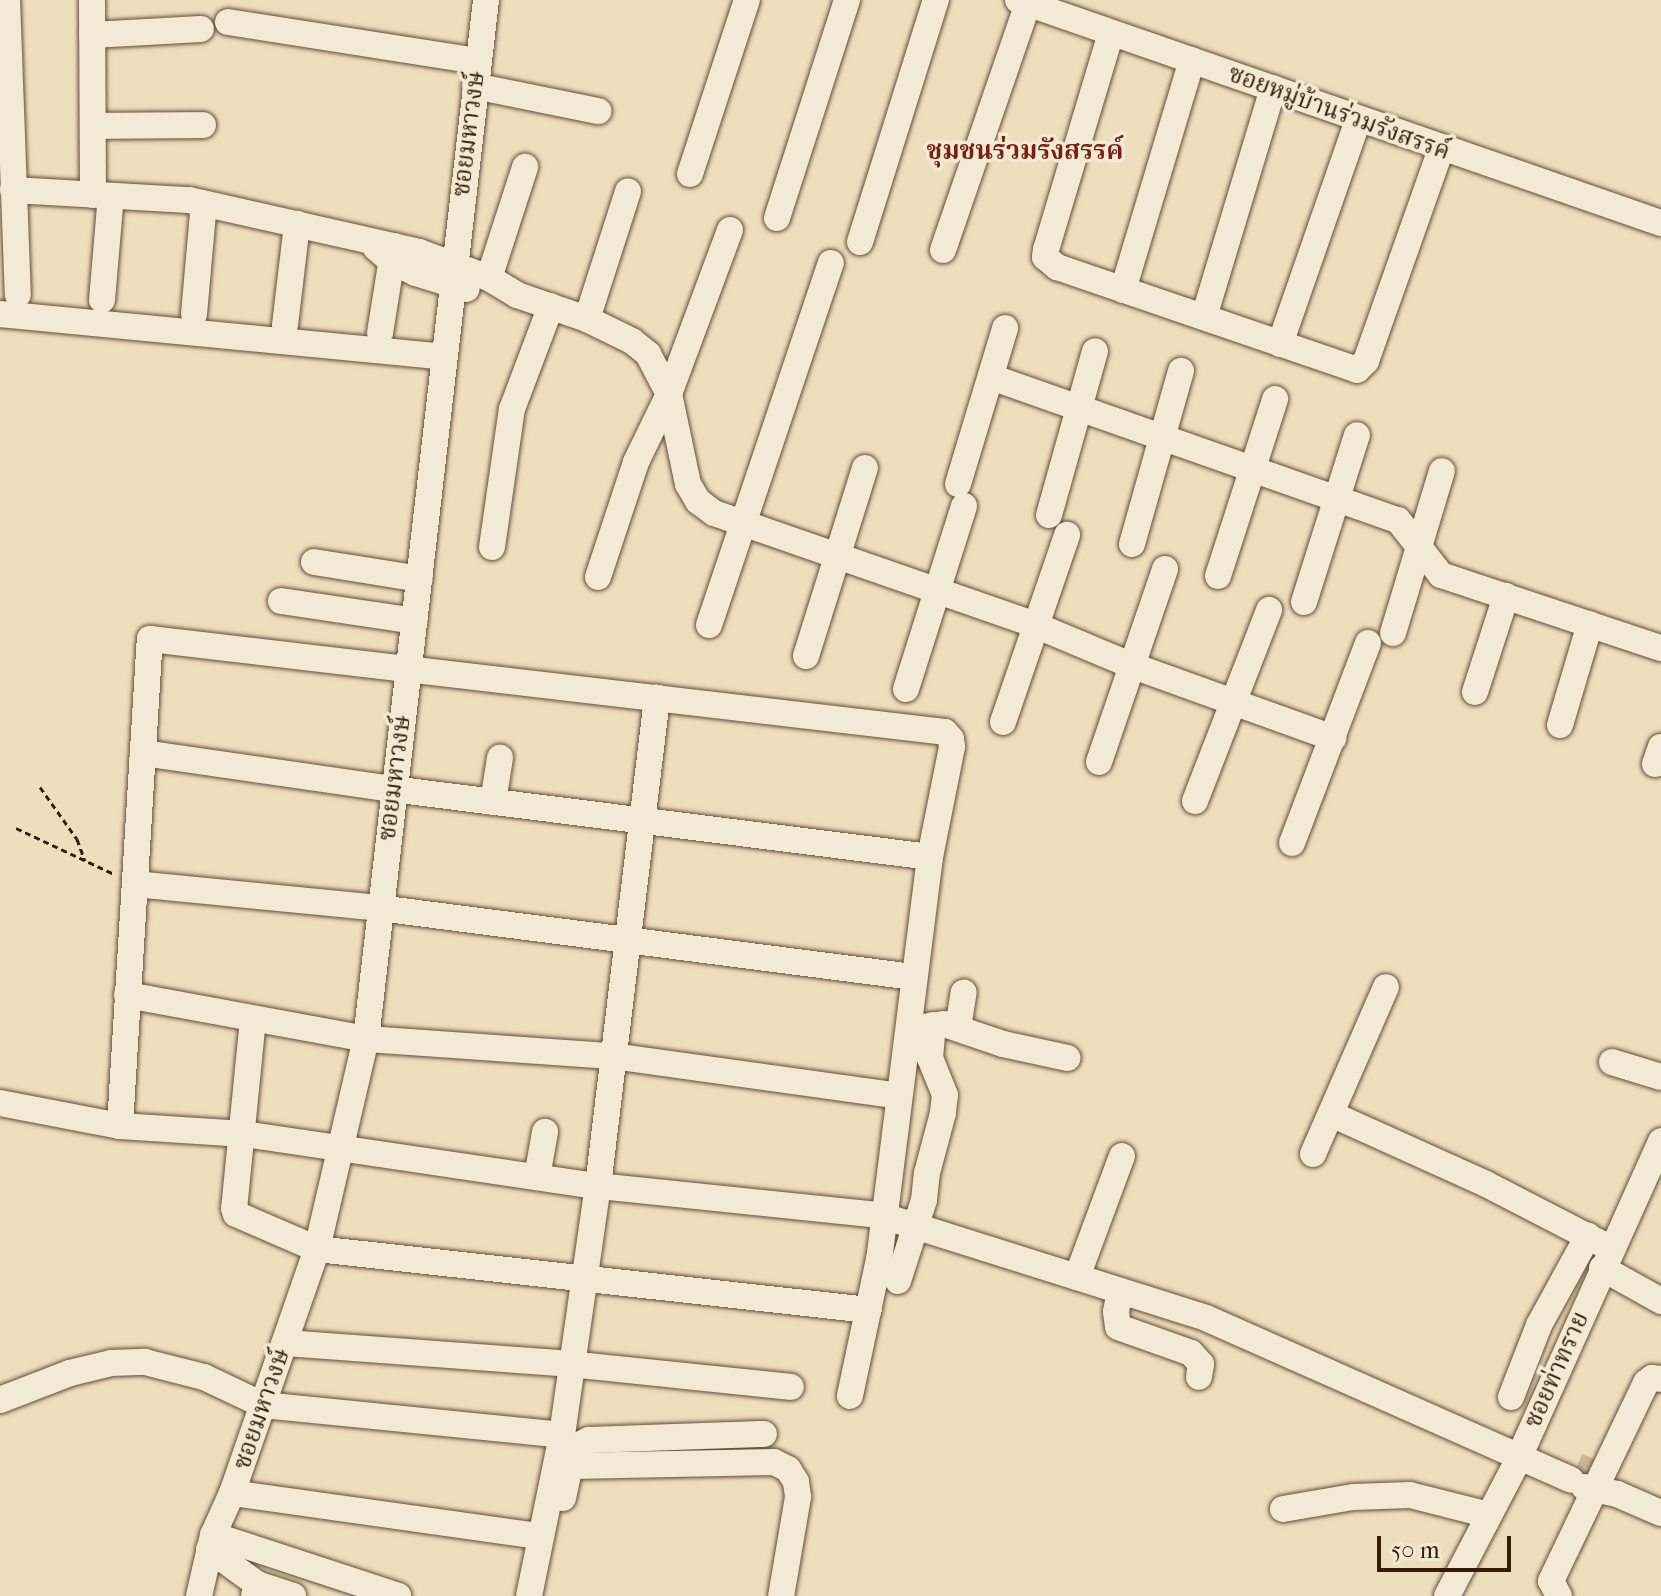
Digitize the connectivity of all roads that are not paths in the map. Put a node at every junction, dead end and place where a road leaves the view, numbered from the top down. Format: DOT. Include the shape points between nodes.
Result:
graph roads {
  1 [pos="7,0"];
  2 [pos="92,0"];
  3 [pos="486,0"];
  4 [pos="747,0"];
  5 [pos="847,0"];
  6 [pos="936,0"];
  7 [pos="1023,2"];
  8 [pos="228,22"];
  9 [pos="201,29"];
  10 [pos="1111,33"];
  11 [pos="92,35"];
  12 [pos="1192,60"];
  13 [pos="477,73"];
  14 [pos="1273,88"];
  15 [pos="598,111"];
  16 [pos="1358,120"];
  17 [pos="203,125"];
  18 [pos="93,126"];
  19 [pos="1441,149"];
  20 [pos="525,167"];
  21 [pos="690,174"];
  22 [pos="13,190"];
  23 [pos="628,191"];
  24 [pos="102,195"];
  25 [pos="204,203"];
  26 [pos="777,218"];
  27 [pos="1661,223"];
  28 [pos="297,224"];
  29 [pos="730,230"];
  30 [pos="860,242"];
  31 [pos="385,250"];
  32 [pos="943,250"];
  33 [pos="831,263"];
  34 [pos="452,274"];
  35 [pos="489,278"];
  36 [pos="1123,290"];
  37 [pos="517,295"];
  38 [pos="102,300"];
  39 [pos="9,304"];
  40 [pos="551,306"];
  41 [pos="194,314"];
  42 [pos="1204,317"];
  43 [pos="587,319"];
  44 [pos="285,325"];
  45 [pos="1005,328"];
  46 [pos="380,333"];
  47 [pos="1280,344"];
  48 [pos="1095,351"];
  49 [pos="443,357"];
  50 [pos="1181,371"];
  51 [pos="991,377"];
  52 [pos="669,394"];
  53 [pos="1275,399"];
  54 [pos="1079,408"];
  55 [pos="1357,435"];
  56 [pos="1163,437"];
  57 [pos="865,468"];
  58 [pos="1253,469"];
  59 [pos="1442,471"];
  60 [pos="1337,498"];
  61 [pos="1049,515"];
  62 [pos="743,526"];
  63 [pos="1067,535"];
  64 [pos="1132,544"];
  65 [pos="1419,546"];
  66 [pos="492,547"];
  67 [pos="837,556"];
  68 [pos="314,562"];
  69 [pos="1165,569"];
  70 [pos="1218,576"];
  71 [pos="598,577"];
  72 [pos="420,579"];
  73 [pos="937,591"];
  74 [pos="1506,596"];
  75 [pos="281,601"];
  76 [pos="1304,602"];
  77 [pos="1269,610"];
  78 [pos="415,621"];
  79 [pos="1590,624"];
  80 [pos="709,625"];
  81 [pos="1035,625"];
  82 [pos="1393,633"];
  83 [pos="1368,643"];
  84 [pos="1661,648"];
  85 [pos="806,656"];
  86 [pos="1133,666"];
  87 [pos="409,668"];
  88 [pos="906,689"];
  89 [pos="1475,692"];
  90 [pos="657,698"];
  91 [pos="1235,702"];
  92 [pos="1003,722"];
  93 [pos="1560,725"];
  94 [pos="1333,738"];
  95 [pos="143,753"];
  96 [pos="500,758"];
  97 [pos="1099,762"];
  98 [pos="392,789"];
  99 [pos="1195,801"];
  100 [pos="493,802"];
  101 [pos="642,820"];
  102 [pos="1292,843"];
  103 [pos="930,857"];
  104 [pos="135,884"];
  105 [pos="379,908"];
  106 [pos="628,938"];
  107 [pos="913,977"];
  108 [pos="1386,987"];
  109 [pos="964,992"];
  110 [pos="127,995"];
  111 [pos="253,1019"];
  112 [pos="946,1026"];
  113 [pos="907,1030"];
  114 [pos="366,1039"];
  115 [pos="612,1056"];
  116 [pos="1067,1058"];
  117 [pos="1612,1062"];
  118 [pos="1661,1077"];
  119 [pos="899,1096"];
  120 [pos="0,1103"];
  121 [pos="1331,1114"];
  122 [pos="120,1126"];
  123 [pos="545,1132"];
  124 [pos="244,1134"];
  125 [pos="1661,1141"];
  126 [pos="340,1150"];
  127 [pos="1313,1154"];
  128 [pos="1122,1156"];
  129 [pos="537,1177"];
  130 [pos="598,1186"];
  131 [pos="882,1216"];
  132 [pos="917,1226"];
  133 [pos="317,1249"];
  134 [pos="1600,1251"];
  135 [pos="1077,1277"];
  136 [pos="582,1279"];
  137 [pos="898,1281"];
  138 [pos="1120,1291"];
  139 [pos="1661,1301"];
  140 [pos="857,1308"];
  141 [pos="285,1343"];
  142 [pos="569,1364"];
  143 [pos="1199,1377"];
  144 [pos="1661,1379"];
  145 [pos="791,1387"];
  146 [pos="850,1396"];
  147 [pos="1511,1397"];
  148 [pos="0,1400"];
  149 [pos="263,1405"];
  150 [pos="764,1434"];
  151 [pos="562,1435"];
  152 [pos="1522,1451"];
  153 [pos="570,1466"];
  154 [pos="1590,1481"];
  155 [pos="232,1493"];
  156 [pos="1283,1509"];
  157 [pos="1661,1513"];
  158 [pos="1489,1515"];
  159 [pos="539,1536"];
  160 [pos="211,1542"];
  161 [pos="255,1590"];
  162 [pos="199,1596"];
  163 [pos="293,1596"];
  164 [pos="398,1596"];
  165 [pos="529,1596"];
  166 [pos="545,1596"];
  167 [pos="781,1596"];
  168 [pos="1447,1596"];
  169 [pos="1559,1596"];
  1 -- 22 [label="street"];
  2 -- 11 [label="street"];
  3 -- 13 [label="street, ซอยมหาวงษ์"];
  4 -- 21 [label="street"];
  5 -- 26 [label="street"];
  6 -- 30 [label="street"];
  7 -- 10 [label="street, ซอยหมู่บ้านร่วมรังสรรค์"];
  7 -- 32 [label="street"];
  8 -- 13 [label="street"];
  9 -- 11 [label="street"];
  10 -- 12 [label="street, ซอยหมู่บ้านร่วมรังสรรค์"];
  10 -- 36 [label="street" via="1045,257 1057,267"];
  11 -- 18 [label="street"];
  12 -- 14 [label="street, ซอยหมู่บ้านร่วมรังสรรค์"];
  12 -- 36 [label="street"];
  13 -- 15 [label="street"];
  13 -- 34 [label="street, ซอยมหาวงษ์"];
  14 -- 16 [label="street, ซอยหมู่บ้านร่วมรังสรรค์"];
  14 -- 42 [label="street"];
  16 -- 19 [label="street, ซอยหมู่บ้านร่วมรังสรรค์"];
  16 -- 47 [label="street"];
  17 -- 18 [label="street"];
  18 -- 24 [label="street"];
  19 -- 27 [label="street, ซอยหมู่บ้านร่วมรังสรรค์"];
  19 -- 47 [label="street" via="1362,367 1351,370"];
  20 -- 35 [label="street"];
  22 -- 24 [label="street"];
  22 -- 39 [label="street"];
  23 -- 43 [label="street"];
  24 -- 25 [label="street"];
  24 -- 38 [label="street"];
  25 -- 28 [label="street"];
  25 -- 41 [label="street"];
  28 -- 31 [label="street"];
  28 -- 44 [label="street"];
  29 -- 52 [label="street"];
  31 -- 34 [label="street"];
  31 -- 46 [label="street"];
  33 -- 62 [label="street"];
  34 -- 35 [label="street"];
  34 -- 37 [label="street" via="477,293"];
  34 -- 49 [label="street, ซอยมหาวงษ์"];
  35 -- 37 [label="street"];
  36 -- 42 [label="street"];
  37 -- 40 [label="street"];
  39 -- 49 [label="street"];
  40 -- 43 [label="street"];
  40 -- 66 [label="street" via="512,409"];
  42 -- 47 [label="street"];
  43 -- 52 [label="street" via="648,354"];
  45 -- 51 [label="street"];
  48 -- 54 [label="street"];
  49 -- 72 [label="street, ซอยมหาวงษ์"];
  50 -- 56 [label="street"];
  51 -- 54 [label="street"];
  51 -- 73 [label="street"];
  52 -- 62 [label="street" via="688,484 698,501"];
  52 -- 71 [label="street" via="636,462"];
  53 -- 58 [label="street"];
  54 -- 56 [label="street"];
  54 -- 61 [label="street"];
  55 -- 60 [label="street"];
  56 -- 58 [label="street"];
  56 -- 64 [label="street"];
  57 -- 67 [label="street"];
  58 -- 60 [label="street"];
  58 -- 70 [label="street"];
  59 -- 65 [label="street"];
  60 -- 65 [label="street" via="1398,520"];
  60 -- 76 [label="street"];
  62 -- 67 [label="street"];
  62 -- 80 [label="street"];
  63 -- 81 [label="street"];
  65 -- 74 [label="street" via="1441,575"];
  65 -- 82 [label="street"];
  67 -- 73 [label="street"];
  67 -- 85 [label="street"];
  68 -- 72 [label="street"];
  69 -- 86 [label="street"];
  72 -- 78 [label="street, ซอยมหาวงษ์"];
  73 -- 81 [label="street"];
  73 -- 88 [label="street"];
  74 -- 79 [label="street"];
  74 -- 89 [label="street"];
  75 -- 78 [label="street"];
  77 -- 91 [label="street"];
  78 -- 87 [label="street, ซอยมหาวงษ์"];
  79 -- 84 [label="street"];
  79 -- 93 [label="street"];
  81 -- 86 [label="street"];
  81 -- 92 [label="street"];
  83 -- 94 [label="street"];
  86 -- 91 [label="street"];
  86 -- 97 [label="street"];
  87 -- 90 [label="street"];
  87 -- 95 [label="street" via="150,639"];
  87 -- 98 [label="street, ซอยมหาวงษ์"];
  90 -- 101 [label="street"];
  90 -- 103 [label="street" via="948,734 952,747"];
  91 -- 94 [label="street"];
  91 -- 99 [label="street"];
  94 -- 102 [label="street"];
  95 -- 98 [label="street"];
  95 -- 104 [label="street"];
  96 -- 100 [label="street"];
  98 -- 100 [label="street"];
  98 -- 105 [label="street, ซอยมหาวงษ์"];
  100 -- 101 [label="street"];
  101 -- 103 [label="street"];
  101 -- 106 [label="street"];
  103 -- 107 [label="street"];
  104 -- 105 [label="street"];
  104 -- 110 [label="street"];
  105 -- 106 [label="street"];
  105 -- 114 [label="street, ซอยมหาวงษ์"];
  106 -- 107 [label="street"];
  106 -- 115 [label="street"];
  107 -- 113 [label="street"];
  108 -- 121 [label="street"];
  109 -- 112 [label="street"];
  110 -- 111 [label="street"];
  110 -- 122 [label="street"];
  111 -- 114 [label="street"];
  111 -- 124 [label="street"];
  112 -- 113 [label="street"];
  112 -- 116 [label="street"];
  112 -- 132 [label="street" via="931,1068 945,1095"];
  113 -- 119 [label="street"];
  114 -- 115 [label="street"];
  114 -- 126 [label="street, ซอยมหาวงษ์"];
  115 -- 119 [label="street"];
  115 -- 130 [label="street"];
  117 -- 118 [label="street"];
  119 -- 131 [label="street"];
  120 -- 122 [label="street"];
  121 -- 127 [label="street"];
  121 -- 134 [label="street" via="1486,1184"];
  122 -- 124 [label="street"];
  123 -- 129 [label="street"];
  124 -- 126 [label="street"];
  124 -- 133 [label="street" via="236,1214"];
  125 -- 134 [label="street, ซอยท่าทราย"];
  126 -- 129 [label="street"];
  126 -- 133 [label="street, ซอยมหาวงษ์"];
  128 -- 135 [label="street"];
  129 -- 130 [label="street"];
  130 -- 131 [label="street"];
  130 -- 136 [label="street"];
  131 -- 132 [label="street"];
  131 -- 140 [label="street"];
  132 -- 135 [label="street"];
  132 -- 137 [label="street"];
  133 -- 136 [label="street"];
  133 -- 141 [label="street, ซอยมหาวงษ์"];
  134 -- 139 [label="street"];
  134 -- 147 [label="street" via="1539,1325"];
  134 -- 152 [label="street, ซอยท่าทราย"];
  135 -- 138 [label="street"];
  136 -- 140 [label="street"];
  136 -- 142 [label="street"];
  138 -- 143 [label="street" via="1118,1327 1191,1353 1201,1364"];
  138 -- 152 [label="street" via="1246,1335"];
  140 -- 146 [label="street"];
  141 -- 142 [label="street"];
  141 -- 149 [label="street, ซอยมหาวงษ์"];
  142 -- 145 [label="street"];
  142 -- 151 [label="street"];
  144 -- 154 [label="street" via="1646,1383"];
  148 -- 149 [label="street" via="70,1373 145,1362 204,1377"];
  149 -- 151 [label="street"];
  149 -- 155 [label="street, ซอยมหาวงษ์"];
  150 -- 153 [label="street" via="589,1440 573,1448"];
  151 -- 159 [label="street"];
  152 -- 154 [label="street"];
  152 -- 158 [label="street, ซอยท่าทราย"];
  153 -- 166 [label="street"];
  153 -- 167 [label="street" via="774,1462 788,1469 798,1497"];
  154 -- 157 [label="street"];
  154 -- 169 [label="street" via="1551,1581"];
  155 -- 159 [label="street"];
  155 -- 160 [label="street, ซอยมหาวงษ์"];
  156 -- 158 [label="street" via="1353,1497 1410,1495"];
  158 -- 168 [label="street, ซอยท่าทราย"];
  159 -- 165 [label="street"];
  160 -- 161 [label="street"];
  160 -- 162 [label="street, ซอยมหาวงษ์"];
  160 -- 164 [label="street"];
  161 -- 163 [label="street"];
}
